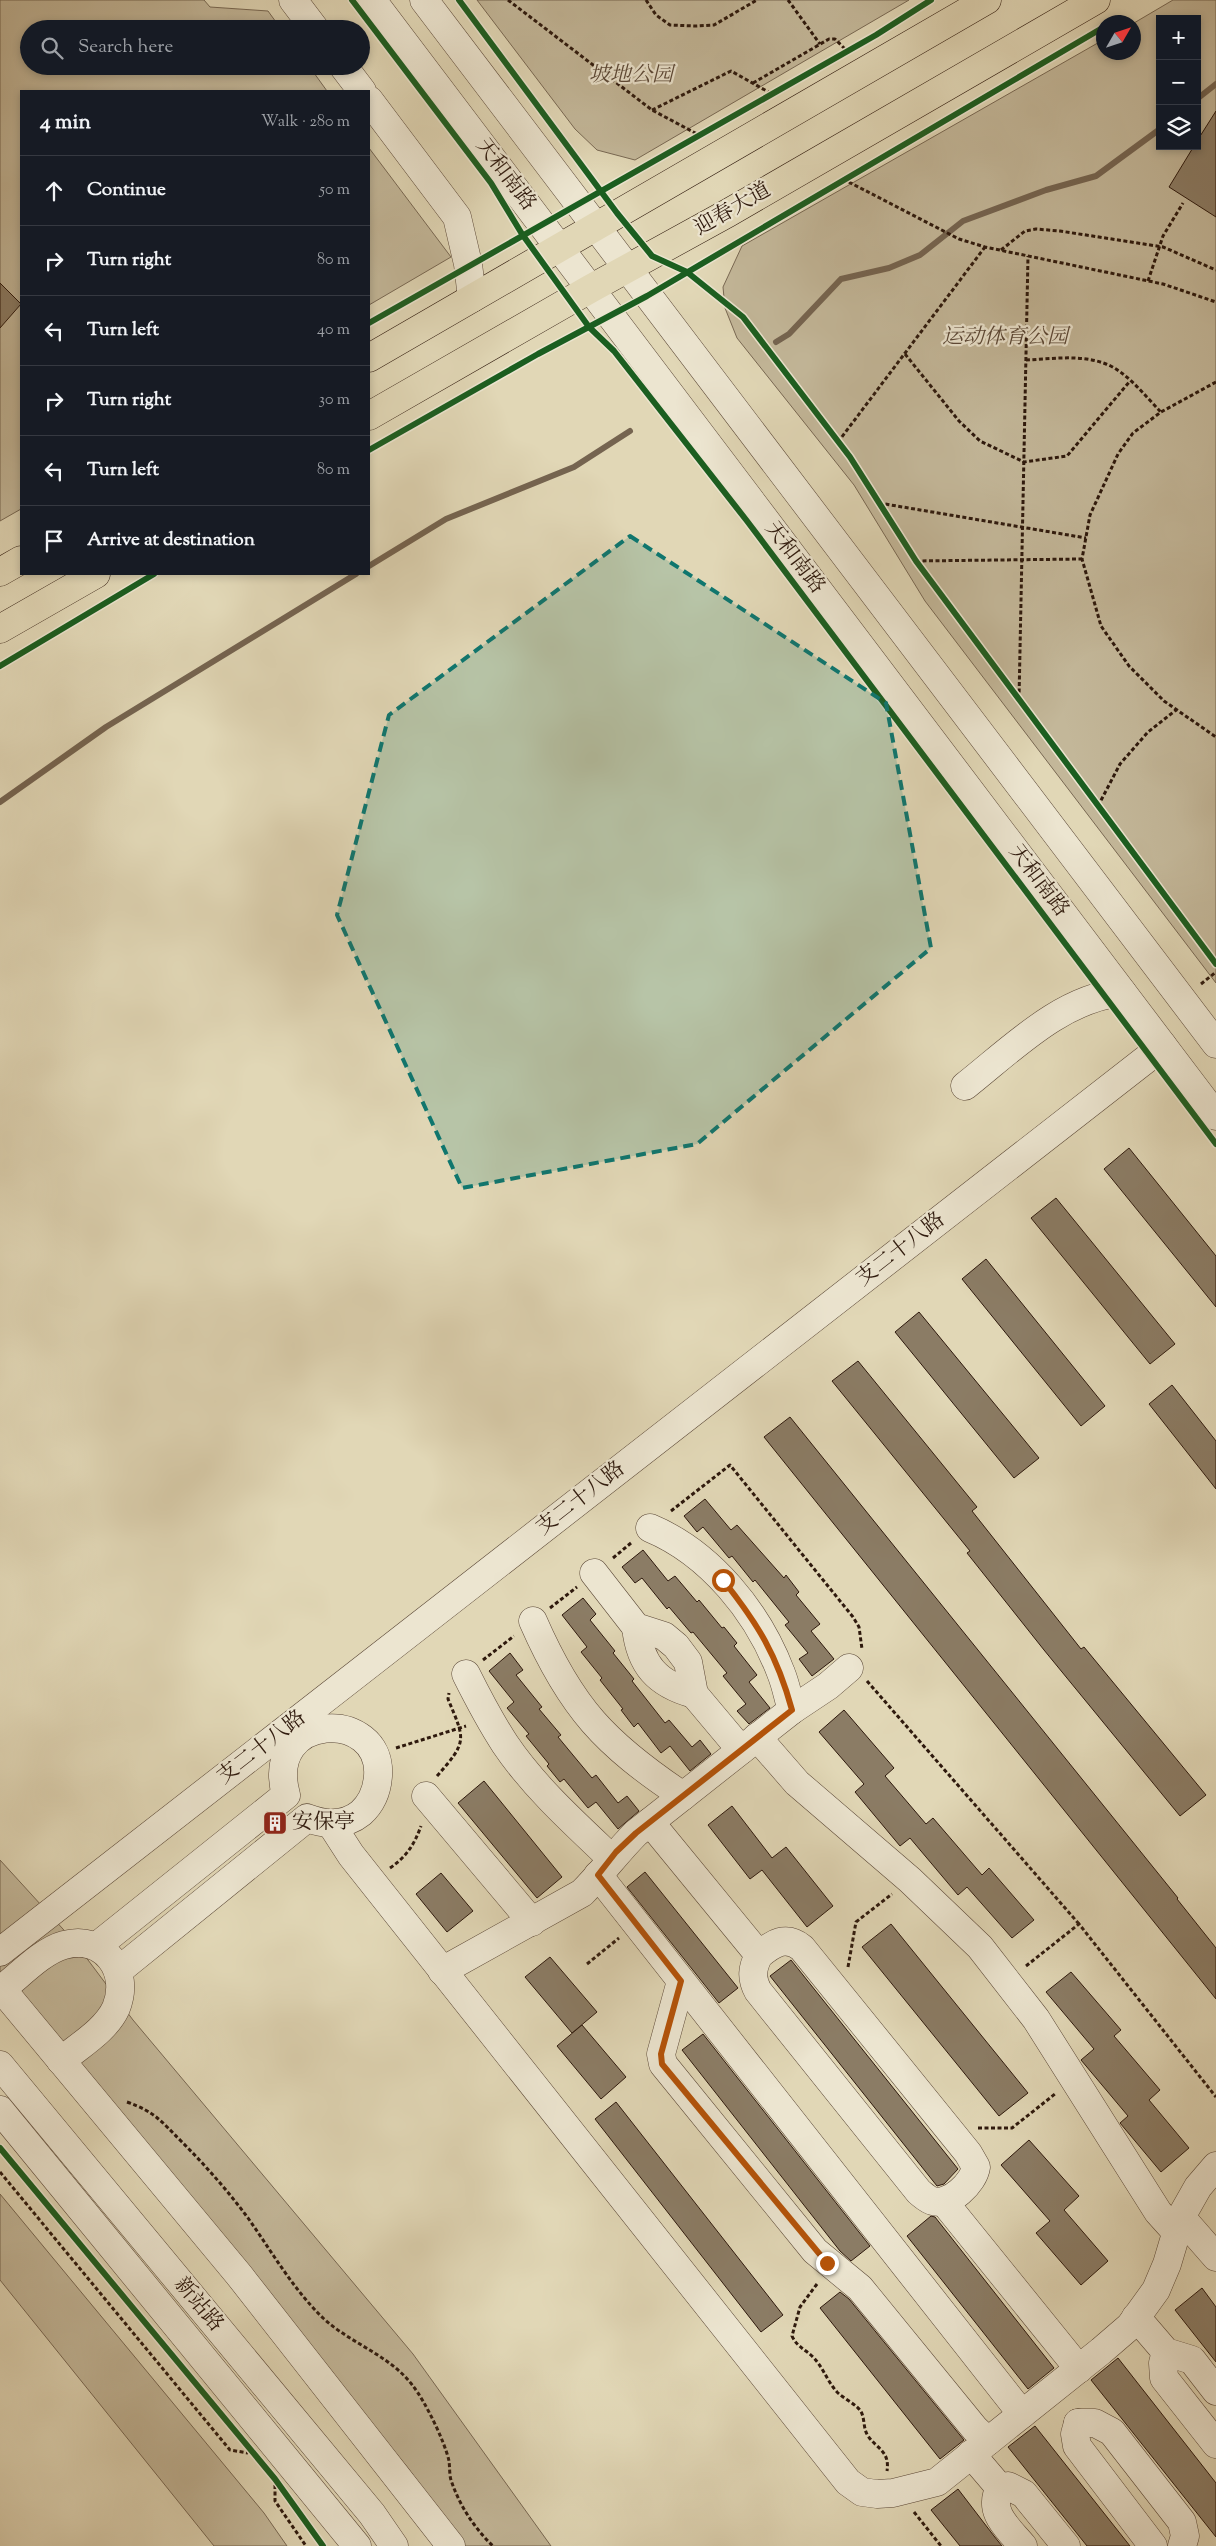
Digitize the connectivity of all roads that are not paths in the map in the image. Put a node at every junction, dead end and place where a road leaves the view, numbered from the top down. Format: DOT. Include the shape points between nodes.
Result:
graph roads {
  1 [pos="293,0"];
  2 [pos="372,0"];
  3 [pos="424,0"];
  4 [pos="987,0"];
  5 [pos="1096,0"];
  6 [pos="308,20"];
  7 [pos="350,75"];
  8 [pos="361,90"];
  9 [pos="370,101"];
  10 [pos="594,227"];
  11 [pos="559,247"];
  12 [pos="628,270"];
  13 [pos="590,289"];
  14 [pos="472,298"];
  15 [pos="370,357"];
  16 [pos="370,415"];
  17 [pos="20,561"];
  18 [pos="0,572"];
  19 [pos="94,575"];
  20 [pos="0,629"];
  21 [pos="1122,992"];
  22 [pos="1216,1044"];
  23 [pos="1163,1046"];
  24 [pos="965,1086"];
  25 [pos="1216,1116"];
  26 [pos="650,1528"];
  27 [pos="594,1573"];
  28 [pos="533,1621"];
  29 [pos="851,1667"];
  30 [pos="466,1674"];
  31 [pos="792,1710"];
  32 [pos="749,1744"];
  33 [pos="286,1795"];
  34 [pos="426,1796"];
  35 [pos="683,1796"];
  36 [pos="319,1821"];
  37 [pos="650,1822"];
  38 [pos="244,1829"];
  39 [pos="264,1853"];
  40 [pos="605,1866"];
  41 [pos="179,1880"];
  42 [pos="199,1905"];
  43 [pos="532,1922"];
  44 [pos="97,1946"];
  45 [pos="0,1952"];
  46 [pos="759,1955"];
  47 [pos="118,1971"];
  48 [pos="442,1971"];
  49 [pos="681,1981"];
  50 [pos="1,1988"];
  51 [pos="61,2060"];
  52 [pos="0,2065"];
  53 [pos="0,2110"];
  54 [pos="1216,2166"];
  55 [pos="944,2202"];
  56 [pos="1178,2225"];
  57 [pos="1216,2258"];
  58 [pos="1136,2317"];
  59 [pos="1166,2352"];
  60 [pos="1079,2369"];
  61 [pos="1052,2390"];
  62 [pos="1216,2391"];
  63 [pos="1022,2414"];
  64 [pos="1078,2423"];
  65 [pos="1216,2444"];
  66 [pos="979,2447"];
  67 [pos="1000,2488"];
  68 [pos="357,2546"];
  69 [pos="394,2546"];
  70 [pos="451,2546"];
  71 [pos="1023,2546"];
  72 [pos="1066,2546"];
  73 [pos="1153,2546"];
  74 [pos="1182,2546"];
  1 -- 6 [label="street"];
  2 -- 11 [label="street, 天和南路"];
  3 -- 10 [label="street, 天和南路"];
  4 -- 10 [label="main road"];
  5 -- 12 [label="main road, 迎春大道"];
  7 -- 8 [label="street"];
  9 -- 14 [label="street" via="457,217"];
  10 -- 11 [label="main road"];
  10 -- 12 [label="street, 天和南路"];
  11 -- 13 [label="street, 天和南路"];
  11 -- 14 [label="main road"];
  12 -- 13 [label="main road, 迎春大道"];
  12 -- 22 [label="street, 天和南路"];
  13 -- 16 [label="main road, 迎春大道"];
  13 -- 21 [label="street, 天和南路"];
  14 -- 15 [label="main road"];
  17 -- 18 [label="main road"];
  19 -- 20 [label="main road"];
  21 -- 23 [label="street, 天和南路"];
  21 -- 24 [label="street" via="1104,994 1058,1014"];
  23 -- 25 [label="street, 天和南路"];
  23 -- 45 [label="street, 支二十八路"];
  26 -- 31 [label="street" via="689,1548 723,1580 744,1606 769,1645 782,1674"];
  27 -- 32 [label="street" via="636,1627 664,1636 676,1646 688,1662 694,1694"];
  28 -- 35 [label="street" via="574,1700 601,1733"];
  29 -- 31 [label="street"];
  30 -- 40 [label="street" via="516,1758"];
  31 -- 32 [label="street"];
  32 -- 35 [label="street"];
  32 -- 56 [label="street" via="910,1880 980,1947 1008,1981 1075,2078 1158,2212"];
  33 -- 36 [label="street" via="294,1808"];
  33 -- 36 [label="street" via="282,1767 297,1740 310,1731 333,1727 360,1737 374,1755 379,1772 374,1796 367,1808 356,1816"];
  33 -- 38 [label="street"];
  34 -- 43 [label="street"];
  35 -- 37 [label="street"];
  36 -- 39 [label="street"];
  36 -- 48 [label="street"];
  37 -- 40 [label="street"];
  37 -- 46 [label="street"];
  38 -- 39 [label="street"];
  38 -- 41 [label="street"];
  39 -- 42 [label="street"];
  40 -- 43 [label="street" via="582,1893"];
  40 -- 49 [label="street" via="637,1924"];
  41 -- 42 [label="street"];
  41 -- 44 [label="street"];
  42 -- 47 [label="street"];
  43 -- 48 [label="street"];
  44 -- 47 [label="street" via="109,1956"];
  44 -- 50 [label="street" via="85,1942 53,1950"];
  46 -- 55 [label="street" via="752,1975 758,1991 919,2192 932,2201"];
  46 -- 55 [label="street" via="778,1942 794,1942 802,1948 948,2127 976,2167 975,2178"];
  47 -- 51 [label="street" via="120,1988 116,2007 105,2025"];
  48 -- 66 [label="street" via="848,2482 862,2492 891,2493 937,2482"];
  49 -- 63 [label="street"];
  49 -- 66 [label="street" via="661,2054 662,2064 815,2251 860,2288 975,2428"];
  50 -- 51 [label="street"];
  51 -- 70 [label="street" via="239,2275"];
  52 -- 69 [label="street, 新站路" via="372,2514"];
  53 -- 68 [label="street, 新站路"];
  54 -- 56 [label="street" via="1198,2187"];
  55 -- 60 [label="street"];
  56 -- 57 [label="street"];
  56 -- 58 [label="street" via="1156,2290"];
  58 -- 59 [label="street"];
  58 -- 60 [label="street" via="1130,2326"];
  59 -- 62 [label="street" via="1192,2360"];
  59 -- 65 [label="street" via="1164,2378"];
  60 -- 61 [label="street"];
  61 -- 63 [label="street"];
  61 -- 64 [label="street"];
  63 -- 66 [label="street"];
  64 -- 73 [label="street" via="1075,2434 1077,2446"];
  64 -- 74 [label="street" via="1095,2423 1112,2432 1182,2522 1185,2536"];
  66 -- 67 [label="street"];
  67 -- 71 [label="street" via="994,2498 995,2507"];
  67 -- 72 [label="street" via="1008,2486 1024,2494"];
}
